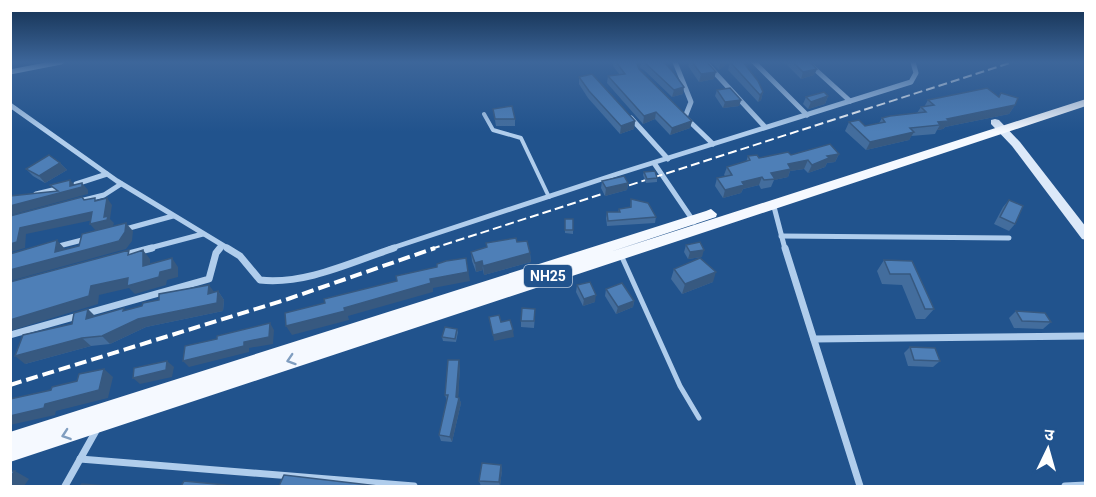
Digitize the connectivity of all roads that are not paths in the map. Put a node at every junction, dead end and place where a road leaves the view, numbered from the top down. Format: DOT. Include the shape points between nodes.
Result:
graph roads {
  1 [pos="684,85"];
  2 [pos="726,85"];
  3 [pos="777,85"];
  4 [pos="833,85"];
  5 [pos="901,85"];
  6 [pos="1086,93"];
  7 [pos="850,101"];
  8 [pos="1086,102"];
  9 [pos="10,105"];
  10 [pos="623,108"];
  11 [pos="678,110"];
  12 [pos="484,114"];
  13 [pos="807,115"];
  14 [pos="685,117"];
  15 [pos="998,126"];
  16 [pos="765,127"];
  17 [pos="713,144"];
  18 [pos="668,159"];
  19 [pos="654,163"];
  20 [pos="107,174"];
  21 [pos="122,184"];
  22 [pos="32,195"];
  23 [pos="549,197"];
  24 [pos="71,203"];
  25 [pos="773,203"];
  26 [pos="173,216"];
  27 [pos="695,224"];
  28 [pos="118,231"];
  29 [pos="202,234"];
  30 [pos="781,236"];
  31 [pos="1086,236"];
  32 [pos="96,237"];
  33 [pos="1009,238"];
  34 [pos="222,246"];
  35 [pos="43,250"];
  36 [pos="620,253"];
  37 [pos="112,259"];
  38 [pos="10,334"];
  39 [pos="1086,336"];
  40 [pos="814,339"];
  41 [pos="107,408"];
  42 [pos="699,418"];
  43 [pos="100,423"];
  44 [pos="10,440"];
  45 [pos="10,454"];
  46 [pos="80,459"];
  47 [pos="1086,485"];
  48 [pos="65,486"];
  49 [pos="414,486"];
  50 [pos="860,486"];
  51 [pos="1065,486"];
  1 -- 14 [label="street" via="691,102"];
  2 -- 16 [label="street"];
  3 -- 13 [label="street"];
  4 -- 7 [label="street"];
  5 -- 7 [label="street"];
  6 -- 15 [label="main road, NH25"];
  7 -- 13 [label="street"];
  8 -- 15 [label="main road, NH25"];
  9 -- 20 [label="street"];
  10 -- 18 [label="street"];
  11 -- 14 [label="street"];
  12 -- 23 [label="lane" via="493,130 521,138"];
  13 -- 16 [label="street"];
  14 -- 17 [label="street"];
  15 -- 25 [label="main road, NH25"];
  15 -- 27 [label="main road, NH25"];
  15 -- 31 [label="street"];
  16 -- 17 [label="street"];
  17 -- 18 [label="street"];
  18 -- 19 [label="street"];
  19 -- 23 [label="street"];
  19 -- 27 [label="street"];
  20 -- 21 [label="street"];
  20 -- 22 [label="street"];
  21 -- 24 [label="street" via="104,195"];
  21 -- 26 [label="street"];
  23 -- 34 [label="street" via="318,273 279,282 260,280 240,256"];
  25 -- 27 [label="main road, NH25"];
  25 -- 30 [label="street"];
  26 -- 28 [label="street"];
  26 -- 29 [label="street"];
  27 -- 36 [label="main road, NH25"];
  27 -- 41 [label="main road, NH25"];
  29 -- 34 [label="street"];
  29 -- 37 [label="street"];
  30 -- 33 [label="street"];
  30 -- 40 [label="street"];
  32 -- 35 [label="street"];
  34 -- 38 [label="street" via="216,253 209,279"];
  36 -- 42 [label="lane" via="680,386"];
  36 -- 43 [label="main road, NH25, one-way"];
  39 -- 40 [label="street"];
  40 -- 50 [label="street"];
  41 -- 43 [label="street"];
  41 -- 44 [label="main road, NH25"];
  43 -- 45 [label="main road, NH25, one-way"];
  43 -- 46 [label="street"];
  46 -- 48 [label="street"];
  46 -- 49 [label="street"];
  47 -- 51 [label="street"];
}
